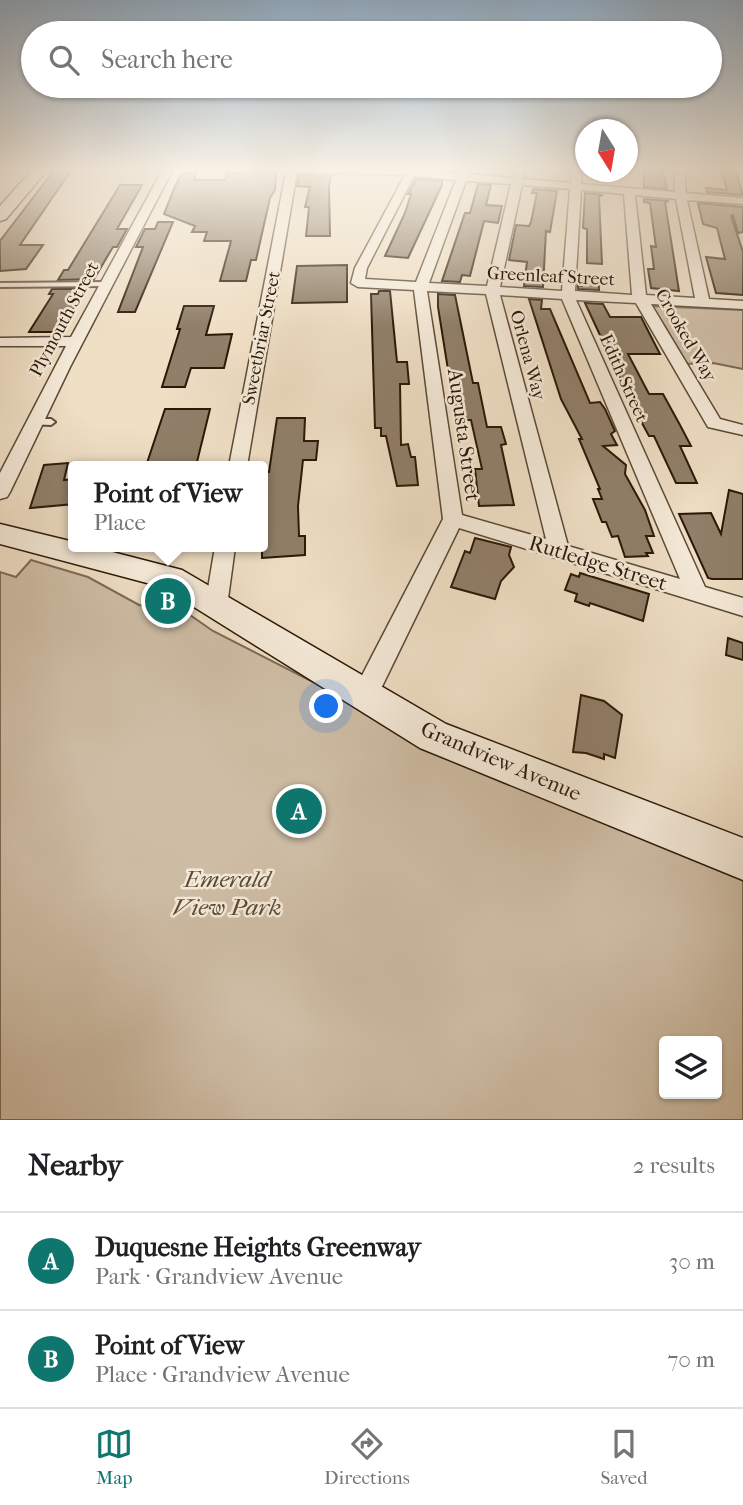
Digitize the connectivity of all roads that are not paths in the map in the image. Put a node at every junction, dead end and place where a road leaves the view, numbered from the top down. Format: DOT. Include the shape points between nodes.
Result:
graph roads {
  1 [pos="140,221"];
  2 [pos="282,221"];
  3 [pos="386,221"];
  4 [pos="445,221"];
  5 [pos="508,221"];
  6 [pos="574,221"];
  7 [pos="633,221"];
  8 [pos="686,221"];
  9 [pos="107,284"];
  10 [pos="0,285"];
  11 [pos="420,288"];
  12 [pos="492,292"];
  13 [pos="568,297"];
  14 [pos="642,301"];
  15 [pos="704,303"];
  16 [pos="743,305"];
  17 [pos="75,341"];
  18 [pos="0,342"];
  19 [pos="33,422"];
  20 [pos="51,422"];
  21 [pos="743,430"];
  22 [pos="239,461"];
  23 [pos="0,492"];
  24 [pos="453,519"];
  25 [pos="0,534"];
  26 [pos="68,551"];
  27 [pos="559,551"];
  28 [pos="70,552"];
  29 [pos="224,552"];
  30 [pos="696,593"];
  31 [pos="216,606"];
  32 [pos="743,607"];
  33 [pos="365,695"];
  34 [pos="743,859"];
  1 -- 9 [label="street, Plymouth Street"];
  2 -- 22 [label="street, Sweetbriar Street"];
  3 -- 11 [label="street, Greenleaf Street" via="358,282"];
  4 -- 11 [label="street, Augusta Street"];
  5 -- 12 [label="street, Orlena Way"];
  6 -- 13 [label="street, Edith Street"];
  7 -- 14 [label="street, Crooked Way"];
  8 -- 15 [label="street"];
  9 -- 10 [label="lane"];
  9 -- 17 [label="street, Plymouth Street"];
  11 -- 12 [label="street, Greenleaf Street"];
  11 -- 24 [label="street, Augusta Street"];
  12 -- 13 [label="street, Greenleaf Street"];
  12 -- 27 [label="street, Orlena Way"];
  13 -- 14 [label="street, Greenleaf Street"];
  13 -- 30 [label="street, Edith Street"];
  14 -- 15 [label="street, Greenleaf Street"];
  14 -- 21 [label="street, Crooked Way" via="714,423"];
  15 -- 16 [label="street, Greenleaf Street"];
  17 -- 18 [label="street"];
  17 -- 19 [label="street, Plymouth Street"];
  19 -- 20 [label="lane"];
  19 -- 23 [label="street, Plymouth Street"];
  24 -- 27 [label="street, Rutledge Street"];
  24 -- 33 [label="street, Augusta Street"];
  25 -- 26 [label="street, Grandview Avenue"];
  27 -- 30 [label="street, Rutledge Street"];
  28 -- 31 [label="street, Grandview Avenue" via="171,578"];
  29 -- 31 [label="street"];
  30 -- 32 [label="street, Rutledge Street"];
  31 -- 33 [label="street, Grandview Avenue"];
  33 -- 34 [label="street, Grandview Avenue" via="433,736"];
}
